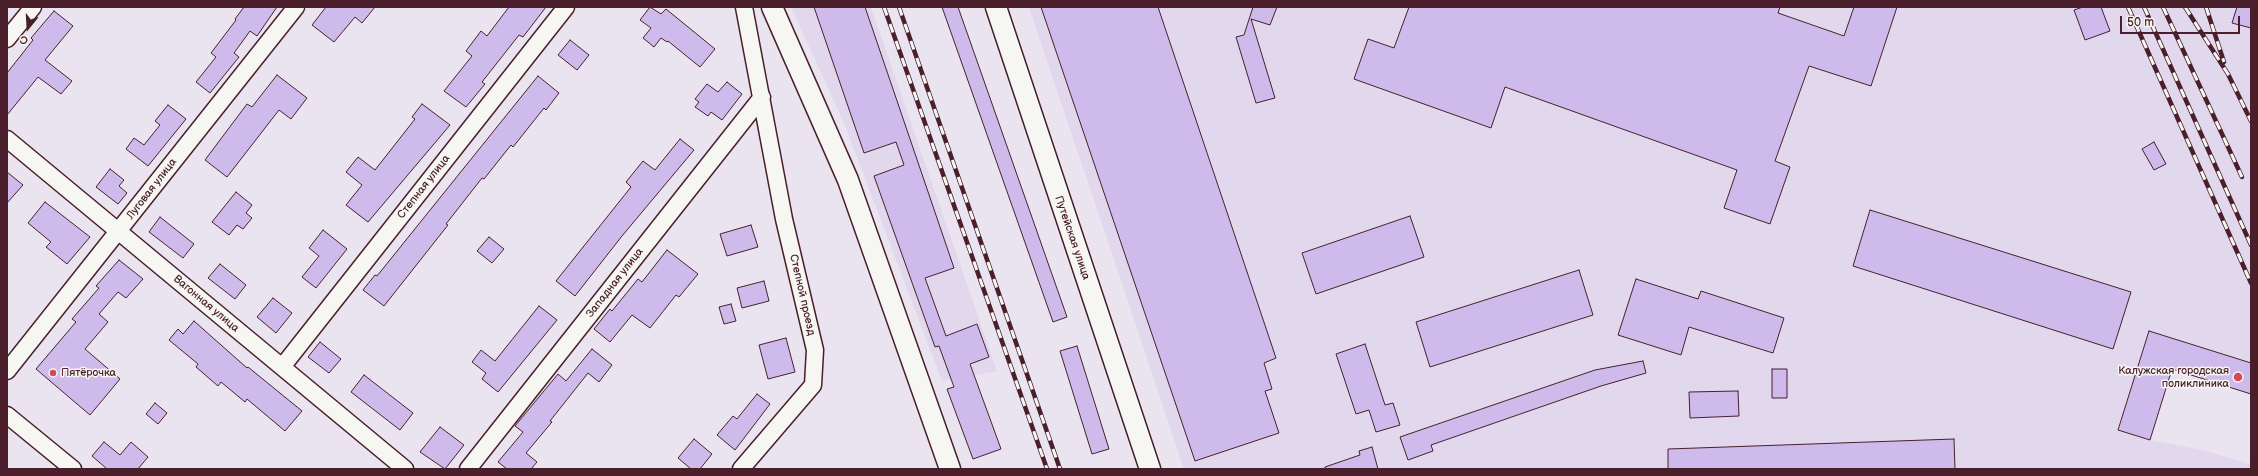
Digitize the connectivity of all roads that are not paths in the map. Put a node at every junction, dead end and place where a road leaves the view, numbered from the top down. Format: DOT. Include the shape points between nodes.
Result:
graph roads {
  1 [pos="33,7"];
  2 [pos="296,7"];
  3 [pos="566,7"];
  4 [pos="744,7"];
  5 [pos="772,7"];
  6 [pos="996,7"];
  7 [pos="7,39"];
  8 [pos="762,97"];
  9 [pos="7,139"];
  10 [pos="119,231"];
  11 [pos="282,367"];
  12 [pos="7,371"];
  13 [pos="7,415"];
  14 [pos="72,469"];
  15 [pos="406,469"];
  16 [pos="468,469"];
  17 [pos="741,469"];
  18 [pos="950,469"];
  19 [pos="1150,469"];
  1 -- 7 [label="street"];
  2 -- 10 [label="street, Луговая улица"];
  3 -- 11 [label="street, Степная улица"];
  4 -- 8 [label="street, Степной проезд"];
  5 -- 18 [label="main road" via="848,180"];
  6 -- 19 [label="main road, Путейская улица"];
  8 -- 16 [label="street, Западная улица"];
  8 -- 17 [label="street, Степной проезд" via="784,219 815,350 813,385"];
  9 -- 10 [label="street, Вагонная улица"];
  10 -- 11 [label="street, Вагонная улица"];
  10 -- 12 [label="street, Луговая улица"];
  11 -- 15 [label="street, Вагонная улица"];
  13 -- 14 [label="street"];
}
